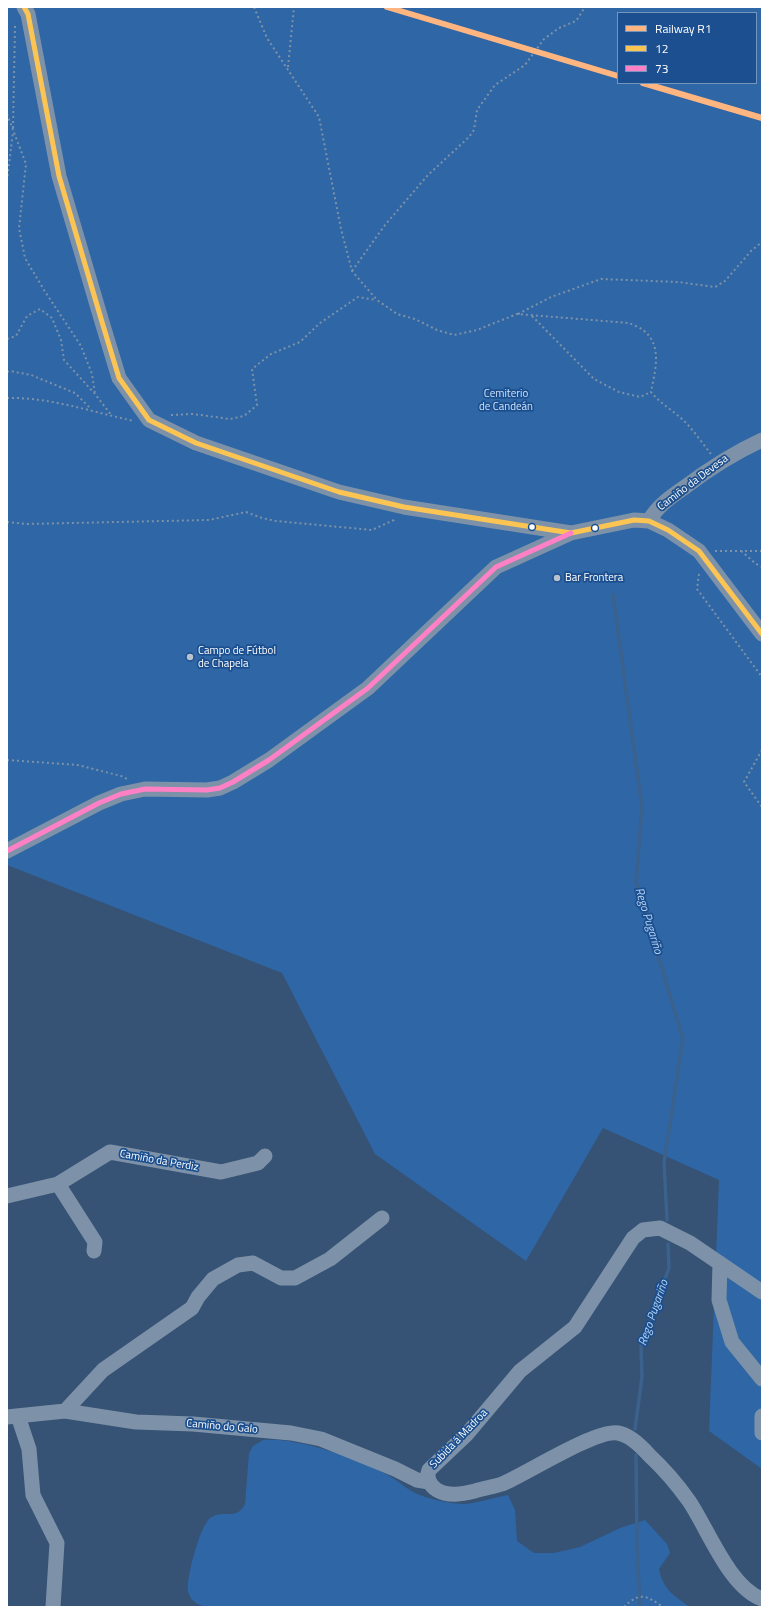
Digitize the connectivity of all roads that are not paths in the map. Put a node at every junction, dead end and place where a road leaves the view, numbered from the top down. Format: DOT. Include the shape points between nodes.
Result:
graph roads {
  1 [pos="24,7"];
  2 [pos="762,440"];
  3 [pos="649,521"];
  4 [pos="571,533"];
  5 [pos="762,634"];
  6 [pos="7,851"];
  7 [pos="265,1156"];
  8 [pos="58,1184"];
  9 [pos="7,1196"];
  10 [pos="382,1218"];
  11 [pos="94,1251"];
  12 [pos="720,1263"];
  13 [pos="762,1292"];
  14 [pos="762,1379"];
  15 [pos="65,1411"];
  16 [pos="13,1416"];
  17 [pos="762,1416"];
  18 [pos="762,1433"];
  19 [pos="429,1482"];
  20 [pos="762,1599"];
  21 [pos="53,1607"];
  1 -- 4 [label="street" via="28,14 59,176 119,378 149,420 196,443 339,492 404,507"];
  2 -- 3 [label="street, Camiño da Devesa" via="716,464 671,497 654,512"];
  3 -- 4 [label="street" via="634,520"];
  3 -- 5 [label="street" via="668,530 699,551"];
  4 -- 6 [label="street" via="496,567 368,688 269,760 233,782 207,790 145,789 121,794 99,802"];
  7 -- 8 [label="street, Camiño da Perdiz" via="258,1163 221,1172 110,1152"];
  8 -- 9 [label="street, Camiño da Perdiz"];
  8 -- 11 [label="street" via="95,1242"];
  10 -- 15 [label="street" via="330,1259 295,1278 281,1278 253,1263 238,1265 213,1279 192,1308 103,1370"];
  12 -- 13 [label="street, Subida á Madroa"];
  12 -- 14 [label="street" via="719,1300 732,1342"];
  12 -- 19 [label="street, Subida á Madroa" via="690,1243 660,1228 643,1230 634,1238 575,1328 520,1370 467,1434 430,1470"];
  15 -- 16 [label="street, Camiño do Galo"];
  15 -- 19 [label="street, Camiño do Galo" via="136,1422 193,1424 291,1433 321,1439 395,1468 417,1480"];
  16 -- 21 [label="street" via="29,1449 33,1495 56,1543"];
  17 -- 18 [label="street"];
  19 -- 20 [label="street, Subida á Madroa" via="444,1494 464,1493 501,1484 578,1444 605,1434 616,1432 625,1435 639,1444 670,1475 690,1502 735,1579 753,1596"];
}
